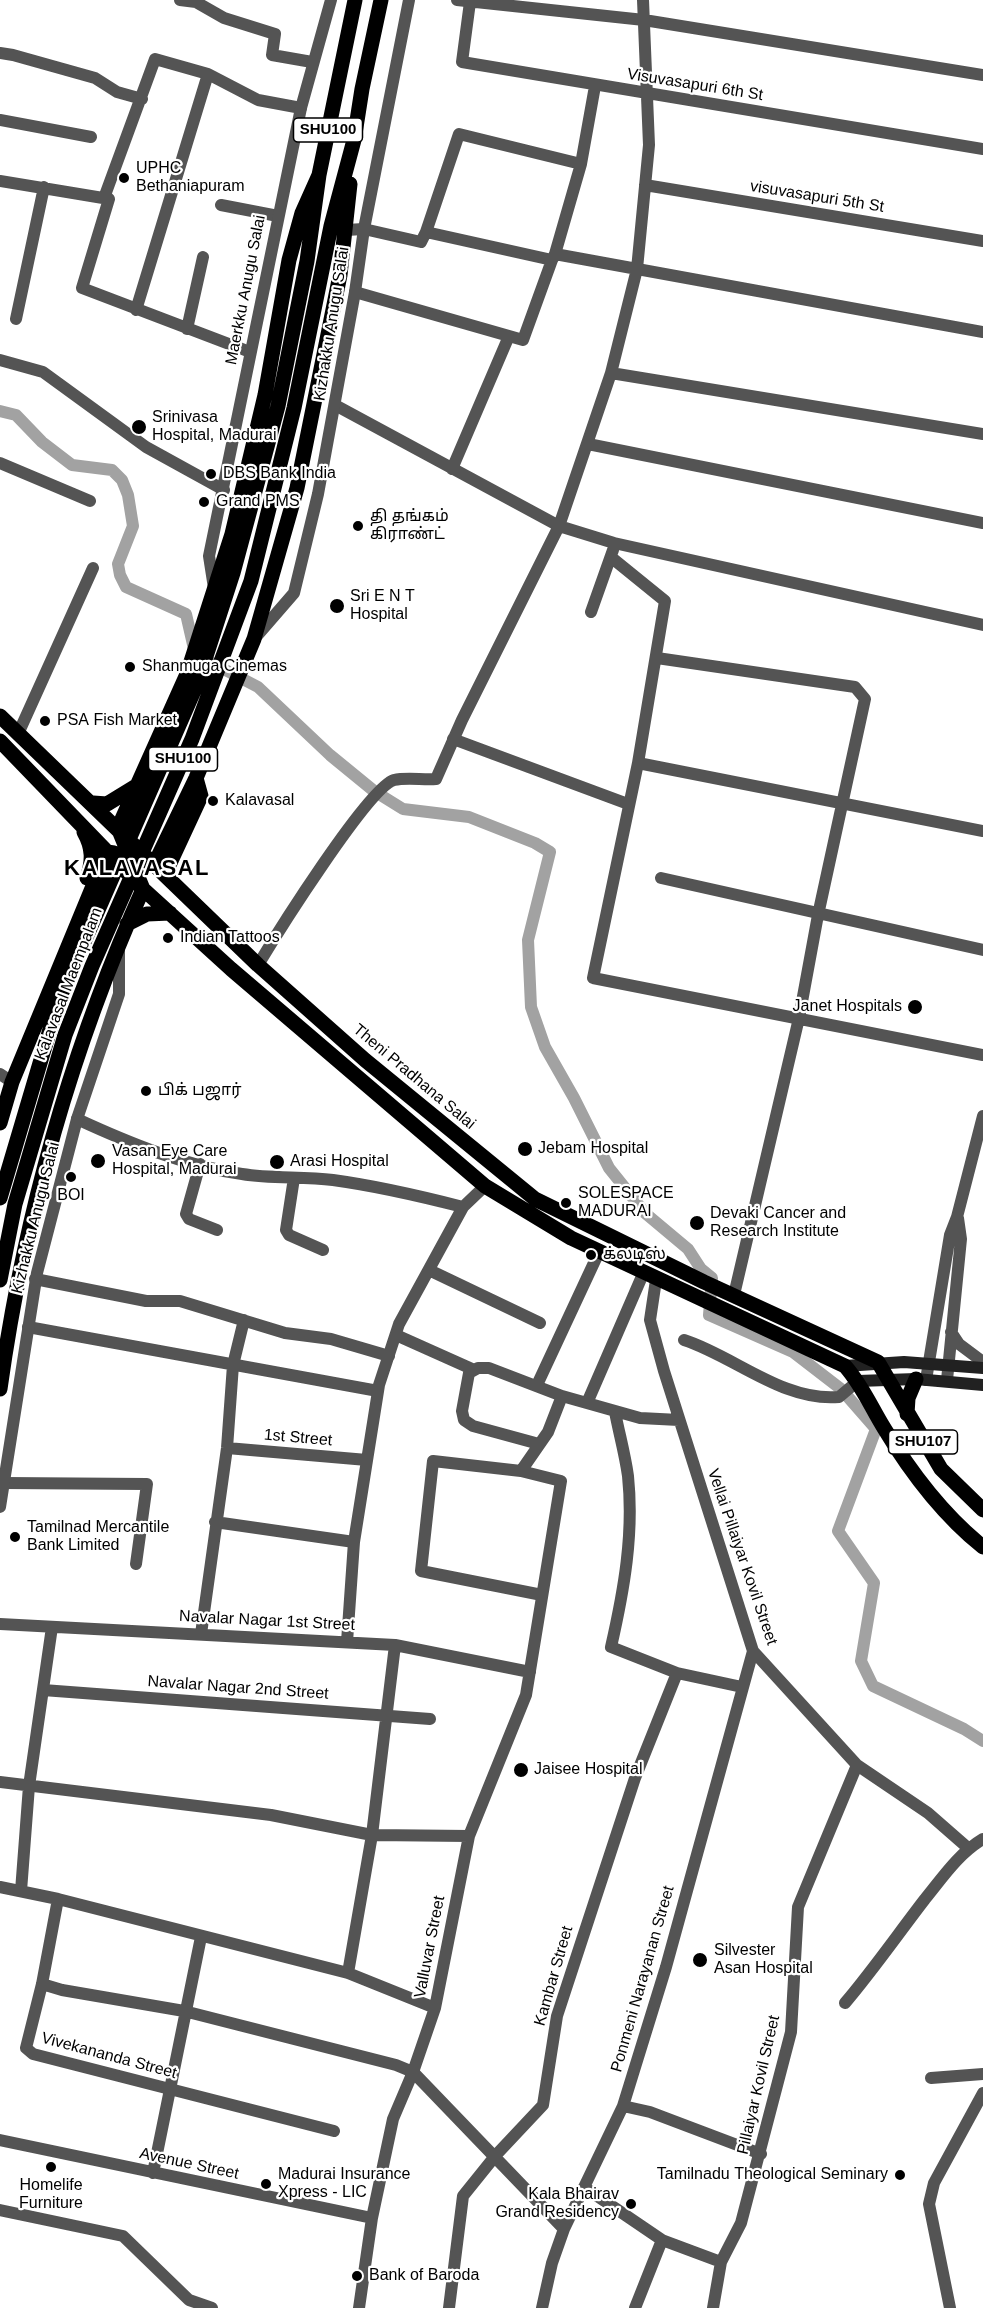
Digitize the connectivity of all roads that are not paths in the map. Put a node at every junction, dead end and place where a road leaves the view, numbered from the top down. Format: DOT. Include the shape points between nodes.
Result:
graph roads {
  1 [pos="180,0"];
  2 [pos="331,0"];
  3 [pos="355,0"];
  4 [pos="381,0"];
  5 [pos="409,0"];
  6 [pos="457,0"];
  7 [pos="644,0"];
  8 [pos="470,2"];
  9 [pos="644,20"];
  10 [pos="0,53"];
  11 [pos="312,62"];
  12 [pos="208,74"];
  13 [pos="983,75"];
  14 [pos="595,86"];
  15 [pos="647,94"];
  16 [pos="142,99"];
  17 [pos="301,108"];
  18 [pos="0,120"];
  19 [pos="91,137"];
  20 [pos="983,149"];
  21 [pos="581,164"];
  22 [pos="319,175"];
  23 [pos="0,181"];
  24 [pos="645,185"];
  25 [pos="44,187"];
  26 [pos="104,198"];
  27 [pos="221,205"];
  28 [pos="278,216"];
  29 [pos="339,228"];
  30 [pos="364,229"];
  31 [pos="426,232"];
  32 [pos="983,241"];
  33 [pos="203,257"];
  34 [pos="554,257"];
  35 [pos="637,269"];
  36 [pos="355,292"];
  37 [pos="136,310"];
  38 [pos="16,319"];
  39 [pos="187,329"];
  40 [pos="983,332"];
  41 [pos="509,336"];
  42 [pos="250,352"];
  43 [pos="0,360"];
  44 [pos="611,373"];
  45 [pos="335,405"];
  46 [pos="983,434"];
  47 [pos="588,444"];
  48 [pos="0,463"];
  49 [pos="452,469"];
  50 [pos="224,490"];
  51 [pos="90,501"];
  52 [pos="983,523"];
  53 [pos="560,526"];
  54 [pos="614,543"];
  55 [pos="612,558"];
  56 [pos="93,568"];
  57 [pos="214,590"];
  58 [pos="591,612"];
  59 [pos="983,625"];
  60 [pos="254,639"];
  61 [pos="657,658"];
  62 [pos="0,716"];
  63 [pos="18,734"];
  64 [pos="453,740"];
  65 [pos="0,741"];
  66 [pos="638,763"];
  67 [pos="196,778"];
  68 [pos="138,785"];
  69 [pos="93,803"];
  70 [pos="628,804"];
  71 [pos="842,805"];
  72 [pos="80,825"];
  73 [pos="118,828"];
  74 [pos="983,831"];
  75 [pos="107,852"];
  76 [pos="130,857"];
  77 [pos="155,863"];
  78 [pos="168,875"];
  79 [pos="661,878"];
  80 [pos="143,889"];
  81 [pos="170,913"];
  82 [pos="818,915"];
  83 [pos="127,924"];
  84 [pos="119,942"];
  85 [pos="983,950"];
  86 [pos="64,957"];
  87 [pos="258,964"];
  88 [pos="799,1018"];
  89 [pos="983,1055"];
  90 [pos="6,1078"];
  91 [pos="983,1116"];
  92 [pos="77,1119"];
  93 [pos="0,1123"];
  94 [pos="200,1164"];
  95 [pos="294,1178"];
  96 [pos="485,1186"];
  97 [pos="0,1198"];
  98 [pos="462,1207"];
  99 [pos="957,1217"];
  100 [pos="217,1230"];
  101 [pos="323,1250"];
  102 [pos="598,1252"];
  103 [pos="429,1270"];
  104 [pos="650,1277"];
  105 [pos="35,1279"];
  106 [pos="0,1280"];
  107 [pos="728,1292"];
  108 [pos="244,1320"];
  109 [pos="540,1323"];
  110 [pos="28,1327"];
  111 [pos="951,1332"];
  112 [pos="396,1335"];
  113 [pos="684,1340"];
  114 [pos="933,1341"];
  115 [pos="389,1356"];
  116 [pos="878,1362"];
  117 [pos="904,1362"];
  118 [pos="983,1362"];
  119 [pos="233,1365"];
  120 [pos="928,1365"];
  121 [pos="947,1365"];
  122 [pos="845,1366"];
  123 [pos="983,1368"];
  124 [pos="472,1369"];
  125 [pos="888,1378"];
  126 [pos="921,1380"];
  127 [pos="947,1380"];
  128 [pos="858,1381"];
  129 [pos="537,1385"];
  130 [pos="983,1385"];
  131 [pos="0,1389"];
  132 [pos="378,1392"];
  133 [pos="562,1396"];
  134 [pos="587,1403"];
  135 [pos="615,1412"];
  136 [pos="907,1414"];
  137 [pos="679,1420"];
  138 [pos="539,1444"];
  139 [pos="227,1448"];
  140 [pos="367,1460"];
  141 [pos="521,1471"];
  142 [pos="4,1483"];
  143 [pos="963,1491"];
  144 [pos="0,1507"];
  145 [pos="943,1509"];
  146 [pos="983,1510"];
  147 [pos="215,1522"];
  148 [pos="354,1542"];
  149 [pos="983,1547"];
  150 [pos="136,1564"];
  151 [pos="542,1595"];
  152 [pos="0,1624"];
  153 [pos="52,1627"];
  154 [pos="201,1635"];
  155 [pos="347,1642"];
  156 [pos="395,1645"];
  157 [pos="753,1651"];
  158 [pos="530,1672"];
  159 [pos="677,1673"];
  160 [pos="742,1688"];
  161 [pos="43,1690"];
  162 [pos="388,1716"];
  163 [pos="430,1719"];
  164 [pos="857,1765"];
  165 [pos="0,1782"];
  166 [pos="29,1786"];
  167 [pos="372,1835"];
  168 [pos="469,1836"];
  169 [pos="983,1839"];
  170 [pos="968,1848"];
  171 [pos="0,1887"];
  172 [pos="21,1892"];
  173 [pos="58,1899"];
  174 [pos="201,1937"];
  175 [pos="348,1973"];
  176 [pos="42,1984"];
  177 [pos="844,2003"];
  178 [pos="435,2008"];
  179 [pos="184,2011"];
  180 [pos="414,2072"];
  181 [pos="983,2074"];
  182 [pos="931,2078"];
  183 [pos="169,2090"];
  184 [pos="983,2092"];
  185 [pos="623,2106"];
  186 [pos="334,2131"];
  187 [pos="0,2140"];
  188 [pos="761,2154"];
  189 [pos="496,2155"];
  190 [pos="153,2173"];
  191 [pos="584,2187"];
  192 [pos="0,2210"];
  193 [pos="372,2218"];
  194 [pos="564,2229"];
  195 [pos="662,2240"];
  196 [pos="721,2262"];
  197 [pos="188,2304"];
  198 [pos="212,2308"];
  199 [pos="359,2308"];
  200 [pos="449,2308"];
  201 [pos="542,2308"];
  202 [pos="634,2308"];
  203 [pos="713,2308"];
  204 [pos="950,2308"];
  1 -- 11 [label="street" via="196,2 224,18 275,34 272,55"];
  2 -- 11 [label="street, Maerkku Anugu Salai"];
  3 -- 22 [label="main road, SHU100"];
  4 -- 29 [label="main road, SHU100"];
  5 -- 30 [label="street, Kizhakku Anugu Salai"];
  6 -- 8 [label="street"];
  7 -- 9 [label="street"];
  8 -- 9 [label="street"];
  8 -- 14 [label="street, Visuvasapuri 6th St" via="462,62"];
  9 -- 13 [label="street"];
  9 -- 15 [label="street"];
  10 -- 16 [label="street" via="95,78 117,92"];
  11 -- 17 [label="street, Maerkku Anugu Salai"];
  12 -- 16 [label="street" via="155,59"];
  12 -- 17 [label="street" via="258,100"];
  12 -- 37 [label="street"];
  14 -- 15 [label="street, Visuvasapuri 6th St"];
  14 -- 21 [label="street"];
  15 -- 20 [label="street, Visuvasapuri 6th St"];
  15 -- 24 [label="street" via="649,145"];
  16 -- 26 [label="street"];
  17 -- 28 [label="street, Maerkku Anugu Salai"];
  18 -- 19 [label="street"];
  21 -- 31 [label="street" via="459,134"];
  21 -- 34 [label="street"];
  22 -- 57 [label="main road" via="302,213 289,260 250,463"];
  22 -- 97 [label="main road, Kalavasal Maempalam / SHU100" via="307,261 278,406 226,596 197,684 59,999"];
  23 -- 25 [label="street"];
  24 -- 32 [label="street, visuvasapuri 5th St"];
  24 -- 35 [label="street"];
  25 -- 26 [label="street"];
  25 -- 38 [label="street"];
  26 -- 37 [label="street" via="109,199 82,288"];
  27 -- 28 [label="street"];
  28 -- 42 [label="street, Maerkku Anugu Salai"];
  29 -- 30 [label="street"];
  29 -- 60 [label="main road" via="340,275 297,488"];
  29 -- 106 [label="main road, Kalavasal Maempalam / SHU100" via="251,581 192,739 65,1035 15,1204"];
  30 -- 31 [label="street" via="421,242"];
  30 -- 36 [label="street, Kizhakku Anugu Salai"];
  31 -- 34 [label="street"];
  33 -- 39 [label="street"];
  34 -- 35 [label="street"];
  34 -- 41 [label="street" via="523,340"];
  35 -- 40 [label="street"];
  35 -- 44 [label="street"];
  36 -- 41 [label="street"];
  36 -- 45 [label="street, Kizhakku Anugu Salai"];
  37 -- 39 [label="street"];
  39 -- 42 [label="street"];
  41 -- 49 [label="street"];
  42 -- 50 [label="street, Maerkku Anugu Salai"];
  43 -- 50 [label="street" via="43,372 146,447"];
  44 -- 46 [label="street"];
  44 -- 47 [label="street"];
  45 -- 49 [label="street"];
  45 -- 60 [label="street, Kizhakku Anugu Salai" via="294,593"];
  47 -- 52 [label="street"];
  47 -- 53 [label="street"];
  48 -- 51 [label="street"];
  49 -- 53 [label="street"];
  50 -- 57 [label="street, Maerkku Anugu Salai" via="209,556"];
  53 -- 54 [label="street"];
  53 -- 64 [label="street"];
  54 -- 55 [label="street"];
  54 -- 59 [label="street"];
  55 -- 58 [label="street"];
  55 -- 61 [label="street" via="665,601"];
  56 -- 63 [label="street"];
  57 -- 68 [label="main road" via="187,674"];
  60 -- 67 [label="main road"];
  61 -- 66 [label="street"];
  61 -- 71 [label="street" via="855,687 865,699"];
  62 -- 63 [label="main road, Theni Pradhana Salai"];
  63 -- 69 [label="main road, Theni Pradhana Salai"];
  64 -- 70 [label="street"];
  64 -- 87 [label="street" via="436,779 395,780 373,798"];
  65 -- 72 [label="main road"];
  66 -- 70 [label="street"];
  66 -- 71 [label="street"];
  67 -- 77 [label="main road"];
  67 -- 78 [label="main road" via="201,796"];
  68 -- 69 [label="main road" via="107,804"];
  68 -- 73 [label="main road"];
  69 -- 73 [label="main road, Theni Pradhana Salai"];
  70 -- 88 [label="street" via="593,978"];
  71 -- 74 [label="street"];
  71 -- 82 [label="street"];
  72 -- 75 [label="main road"];
  72 -- 86 [label="main road" via="89,841 93,861 62,936"];
  73 -- 76 [label="main road"];
  73 -- 77 [label="main road, Theni Pradhana Salai"];
  75 -- 76 [label="main road"];
  75 -- 80 [label="main road"];
  75 -- 86 [label="main road"];
  76 -- 77 [label="main road"];
  76 -- 80 [label="main road"];
  77 -- 78 [label="main road, Theni Pradhana Salai"];
  78 -- 87 [label="main road, Theni Pradhana Salai"];
  79 -- 82 [label="street"];
  80 -- 81 [label="main road"];
  80 -- 83 [label="main road"];
  81 -- 83 [label="main road" via="147,914"];
  81 -- 96 [label="main road"];
  82 -- 85 [label="street"];
  82 -- 88 [label="street"];
  83 -- 84 [label="main road"];
  84 -- 92 [label="street, Kizhakku Anugu Salai" via="119,994"];
  84 -- 131 [label="main road" via="62,1107 12,1305"];
  86 -- 90 [label="main road"];
  87 -- 107 [label="main road, Theni Pradhana Salai" via="365,1060 535,1198"];
  88 -- 89 [label="street"];
  88 -- 107 [label="street"];
  90 -- 93 [label="main road"];
  91 -- 99 [label="street"];
  92 -- 94 [label="street" via="116,1137"];
  92 -- 105 [label="street, Kizhakku Anugu Salai"];
  94 -- 95 [label="street" via="241,1174"];
  94 -- 100 [label="street" via="186,1214 189,1219"];
  95 -- 98 [label="street" via="399,1191"];
  95 -- 101 [label="street" via="286,1230"];
  96 -- 98 [label="street"];
  96 -- 102 [label="main road"];
  98 -- 103 [label="street"];
  99 -- 111 [label="street" via="961,1239"];
  99 -- 114 [label="street" via="950,1235"];
  102 -- 104 [label="main road"];
  102 -- 129 [label="street"];
  103 -- 109 [label="street"];
  103 -- 112 [label="street"];
  104 -- 122 [label="main road"];
  104 -- 134 [label="street"];
  104 -- 137 [label="street, Vellai Pillaiyar Kovil Street" via="650,1320"];
  105 -- 108 [label="street" via="146,1301 180,1301"];
  105 -- 110 [label="street, Kizhakku Anugu Salai"];
  107 -- 116 [label="main road, Theni Pradhana Salai"];
  108 -- 115 [label="street"];
  108 -- 119 [label="street"];
  110 -- 119 [label="street"];
  110 -- 142 [label="street, Kizhakku Anugu Salai"];
  111 -- 118 [label="street" via="959,1344"];
  111 -- 121 [label="street"];
  112 -- 115 [label="street"];
  112 -- 124 [label="street"];
  113 -- 128 [label="street" via="704,1346 764,1380 820,1397 843,1394"];
  114 -- 117 [label="street" via="925,1352"];
  114 -- 120 [label="street"];
  115 -- 132 [label="street"];
  116 -- 117 [label="main road"];
  116 -- 122 [label="main road"];
  116 -- 125 [label="main road, SHU107"];
  117 -- 120 [label="main road"];
  119 -- 132 [label="street"];
  119 -- 139 [label="street"];
  120 -- 121 [label="main road"];
  120 -- 126 [label="street"];
  121 -- 123 [label="main road"];
  121 -- 127 [label="street"];
  122 -- 128 [label="main road"];
  124 -- 129 [label="street" via="489,1368"];
  124 -- 138 [label="street" via="462,1411 464,1420"];
  125 -- 126 [label="main road"];
  125 -- 128 [label="main road"];
  125 -- 136 [label="main road, SHU107"];
  126 -- 127 [label="main road"];
  126 -- 136 [label="main road" via="908,1398"];
  127 -- 130 [label="main road"];
  128 -- 145 [label="main road, SHU107" via="926,1492"];
  129 -- 133 [label="street"];
  132 -- 140 [label="street"];
  133 -- 134 [label="street"];
  133 -- 138 [label="street"];
  134 -- 135 [label="street"];
  135 -- 137 [label="street"];
  135 -- 159 [label="street" via="628,1475 630,1537 625,1589 611,1647"];
  136 -- 143 [label="main road, SHU107" via="941,1469"];
  137 -- 157 [label="street, Vellai Pillaiyar Kovil Street"];
  138 -- 141 [label="street"];
  139 -- 140 [label="street, 1st Street"];
  139 -- 147 [label="street"];
  140 -- 148 [label="street"];
  141 -- 151 [label="street, Valluvar Street" via="561,1481"];
  141 -- 151 [label="street" via="433,1461 421,1571"];
  142 -- 144 [label="street, Kizhakku Anugu Salai"];
  142 -- 150 [label="street" via="147,1484"];
  143 -- 145 [label="main road"];
  143 -- 146 [label="main road, SHU107"];
  145 -- 149 [label="main road, SHU107"];
  147 -- 148 [label="street"];
  147 -- 154 [label="street"];
  148 -- 155 [label="street"];
  151 -- 158 [label="street, Valluvar Street"];
  152 -- 153 [label="street, Navalar Nagar 1st Street"];
  153 -- 154 [label="street, Navalar Nagar 1st Street"];
  153 -- 161 [label="street"];
  154 -- 155 [label="street, Navalar Nagar 1st Street"];
  155 -- 156 [label="street, Navalar Nagar 1st Street"];
  156 -- 158 [label="street, Navalar Nagar 1st Street"];
  156 -- 162 [label="street"];
  157 -- 160 [label="street, Ponmeni Narayanan Street"];
  157 -- 164 [label="street, Vellai Pillaiyar Kovil Street"];
  158 -- 168 [label="street, Valluvar Street" via="526,1695"];
  159 -- 160 [label="street"];
  159 -- 189 [label="street, Kambar Street" via="635,1778 556,2016 543,2105"];
  160 -- 185 [label="street, Ponmeni Narayanan Street" via="666,1967"];
  161 -- 162 [label="street, Navalar Nagar 2nd Street"];
  161 -- 166 [label="street"];
  162 -- 163 [label="street, Navalar Nagar 2nd Street"];
  162 -- 167 [label="street"];
  164 -- 170 [label="street, Vellai Pillaiyar Kovil Street" via="928,1813"];
  164 -- 188 [label="street, Pillaiyar Kovil Street" via="798,1907 791,2032"];
  165 -- 166 [label="street"];
  166 -- 167 [label="street" via="271,1815"];
  166 -- 172 [label="street"];
  167 -- 168 [label="street"];
  167 -- 175 [label="street"];
  168 -- 178 [label="street, Valluvar Street"];
  169 -- 170 [label="street"];
  170 -- 177 [label="street"];
  171 -- 172 [label="street"];
  172 -- 173 [label="street"];
  173 -- 174 [label="street"];
  173 -- 176 [label="street, Vivekananda Street"];
  174 -- 175 [label="street"];
  174 -- 179 [label="street"];
  175 -- 178 [label="street"];
  176 -- 179 [label="street"];
  176 -- 183 [label="street, Vivekananda Street" via="26,2048 33,2054"];
  178 -- 180 [label="street, Valluvar Street"];
  179 -- 180 [label="street"];
  179 -- 183 [label="street"];
  180 -- 189 [label="street"];
  180 -- 193 [label="street, Valluvar Street" via="393,2119"];
  181 -- 182 [label="street"];
  183 -- 186 [label="street, Vivekananda Street"];
  183 -- 190 [label="street"];
  184 -- 204 [label="street" via="934,2183 929,2204"];
  185 -- 188 [label="street" via="650,2112"];
  185 -- 191 [label="street, Ponmeni Narayanan Street"];
  187 -- 190 [label="street, Avenue Street"];
  188 -- 196 [label="street, Pillaiyar Kovil Street" via="741,2223"];
  189 -- 194 [label="street"];
  189 -- 200 [label="street, Kambar Street" via="463,2196"];
  190 -- 193 [label="street, Avenue Street"];
  191 -- 194 [label="street, Ponmeni Narayanan Street"];
  191 -- 195 [label="street"];
  192 -- 197 [label="street" via="123,2235"];
  193 -- 199 [label="street, Valluvar Street"];
  194 -- 201 [label="street, Ponmeni Narayanan Street"];
  195 -- 196 [label="street"];
  195 -- 202 [label="street"];
  196 -- 203 [label="street, Pillaiyar Kovil Street"];
  197 -- 198 [label="street"];
}
